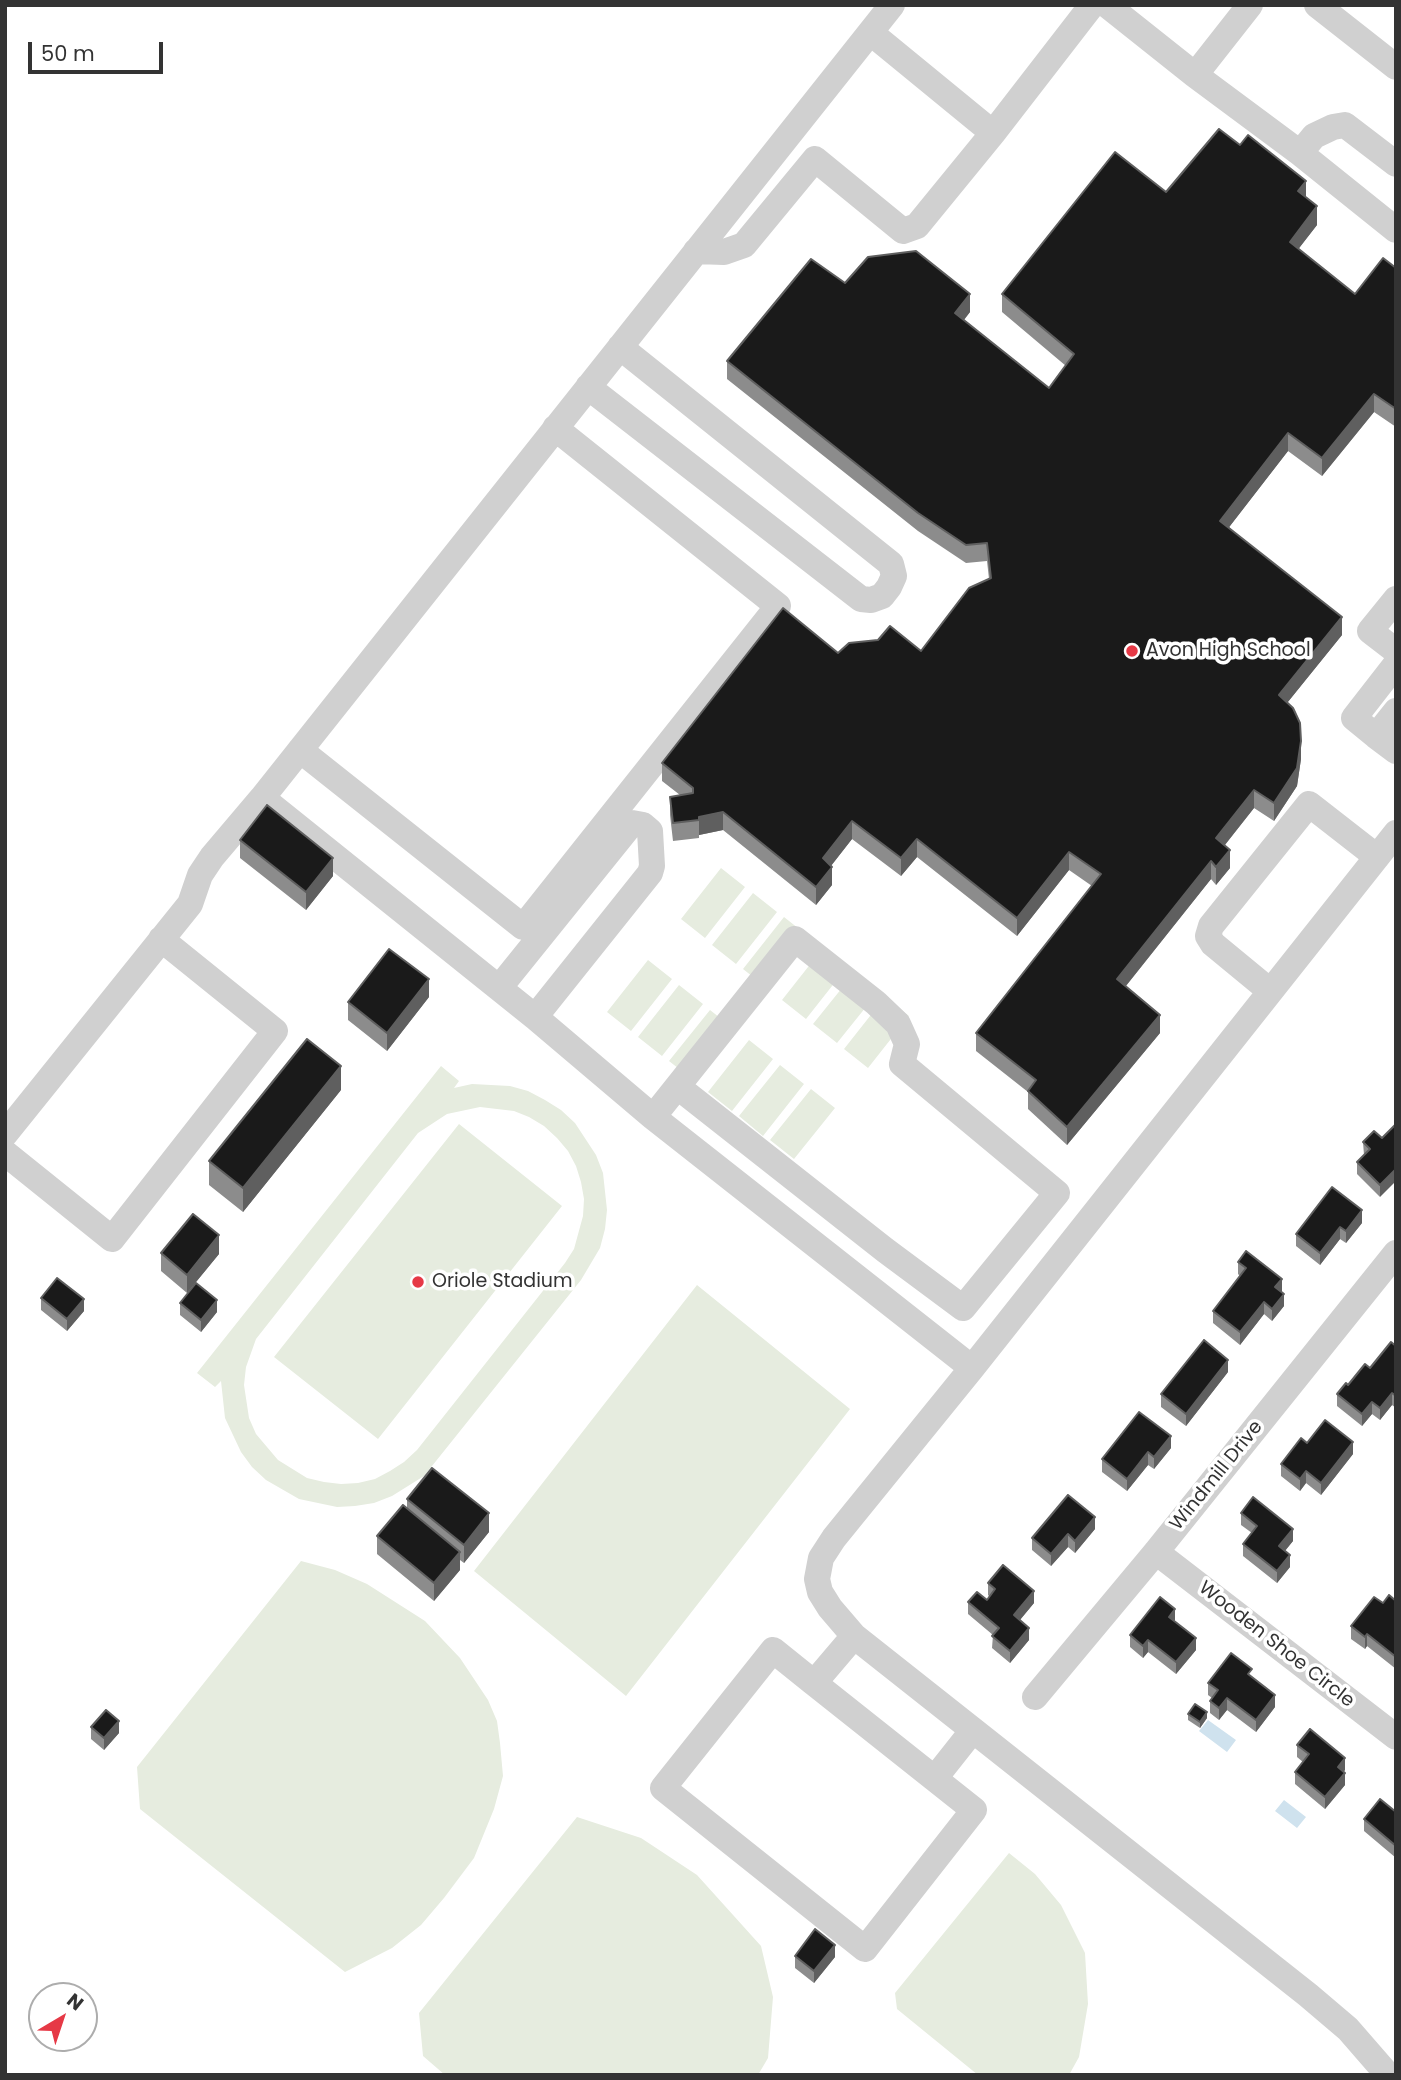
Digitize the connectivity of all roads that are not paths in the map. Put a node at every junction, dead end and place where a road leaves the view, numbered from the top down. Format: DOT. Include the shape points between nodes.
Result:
graph roads {
  1 [pos="892,5"];
  2 [pos="1092,5"];
  3 [pos="1107,5"];
  4 [pos="1250,5"];
  5 [pos="1317,5"];
  6 [pos="870,33"];
  7 [pos="1396,67"];
  8 [pos="1195,75"];
  9 [pos="993,133"];
  10 [pos="787,137"];
  11 [pos="1300,153"];
  12 [pos="815,159"];
  13 [pos="1396,164"];
  14 [pos="1396,230"];
  15 [pos="696,251"];
  16 [pos="620,347"];
  17 [pos="588,387"];
  18 [pos="555,428"];
  19 [pos="1396,599"];
  20 [pos="1396,651"];
  21 [pos="1396,664"];
  22 [pos="1396,711"];
  23 [pos="1386,744"];
  24 [pos="300,750"];
  25 [pos="262,798"];
  26 [pos="1396,833"];
  27 [pos="1377,857"];
  28 [pos="161,939"];
  29 [pos="499,988"];
  30 [pos="1270,992"];
  31 [pos="535,1017"];
  32 [pos="678,1087"];
  33 [pos="653,1117"];
  34 [pos="5,1134"];
  35 [pos="5,1153"];
  36 [pos="1057,1193"];
  37 [pos="842,1217"];
  38 [pos="1090,1219"];
  39 [pos="819,1246"];
  40 [pos="1396,1253"];
  41 [pos="972,1368"];
  42 [pos="1156,1552"];
  43 [pos="854,1636"];
  44 [pos="814,1683"];
  45 [pos="1035,1697"];
  46 [pos="973,1730"];
  47 [pos="1396,1737"];
  48 [pos="934,1778"];
  49 [pos="1388,2075"];
  1 -- 6 [label="street"];
  2 -- 9 [label="street"];
  3 -- 8 [label="street"];
  4 -- 8 [label="street"];
  5 -- 7 [label="street"];
  6 -- 9 [label="street"];
  6 -- 10 [label="street"];
  8 -- 11 [label="street"];
  9 -- 12 [label="street" via="918,226 903,231"];
  10 -- 12 [label="street"];
  10 -- 15 [label="street"];
  11 -- 13 [label="street" via="1314,136 1345,125"];
  11 -- 14 [label="street"];
  12 -- 15 [label="street" via="744,245 724,252"];
  15 -- 16 [label="street"];
  16 -- 17 [label="street"];
  16 -- 17 [label="street" via="891,564 894,576 890,587 882,596 861,599"];
  17 -- 18 [label="street"];
  18 -- 24 [label="street"];
  18 -- 24 [label="street" via="778,606 523,927"];
  19 -- 20 [label="street" via="1370,631"];
  21 -- 23 [label="street" via="1354,718"];
  22 -- 23 [label="street"];
  24 -- 25 [label="street"];
  25 -- 28 [label="street" via="212,857 190,904"];
  25 -- 29 [label="street"];
  26 -- 27 [label="street"];
  27 -- 30 [label="street"];
  27 -- 30 [label="street" via="1309,804 1211,926 1208,936 1213,944"];
  28 -- 34 [label="street"];
  28 -- 35 [label="street" via="275,1031 112,1239"];
  29 -- 31 [label="street"];
  29 -- 31 [label="street" via="632,823 643,825 650,831 650,873"];
  30 -- 38 [label="street"];
  31 -- 33 [label="street"];
  32 -- 33 [label="street"];
  32 -- 36 [label="street" via="794,939 898,1024 906,1044 902,1064"];
  32 -- 37 [label="street"];
  33 -- 39 [label="street"];
  36 -- 37 [label="street" via="963,1308"];
  36 -- 38 [label="street"];
  37 -- 39 [label="street"];
  38 -- 41 [label="street"];
  39 -- 41 [label="street"];
  40 -- 42 [label="street, Windmill Drive"];
  41 -- 43 [label="street" via="821,1558 820,1592"];
  42 -- 45 [label="street, Windmill Drive"];
  42 -- 47 [label="street, Wooden Shoe Circle"];
  43 -- 44 [label="street"];
  43 -- 46 [label="street"];
  44 -- 48 [label="street"];
  44 -- 48 [label="street" via="773,1650 663,1788 865,1949 974,1810"];
  46 -- 48 [label="street"];
  46 -- 49 [label="street" via="1308,1995 1348,2029"];
}
